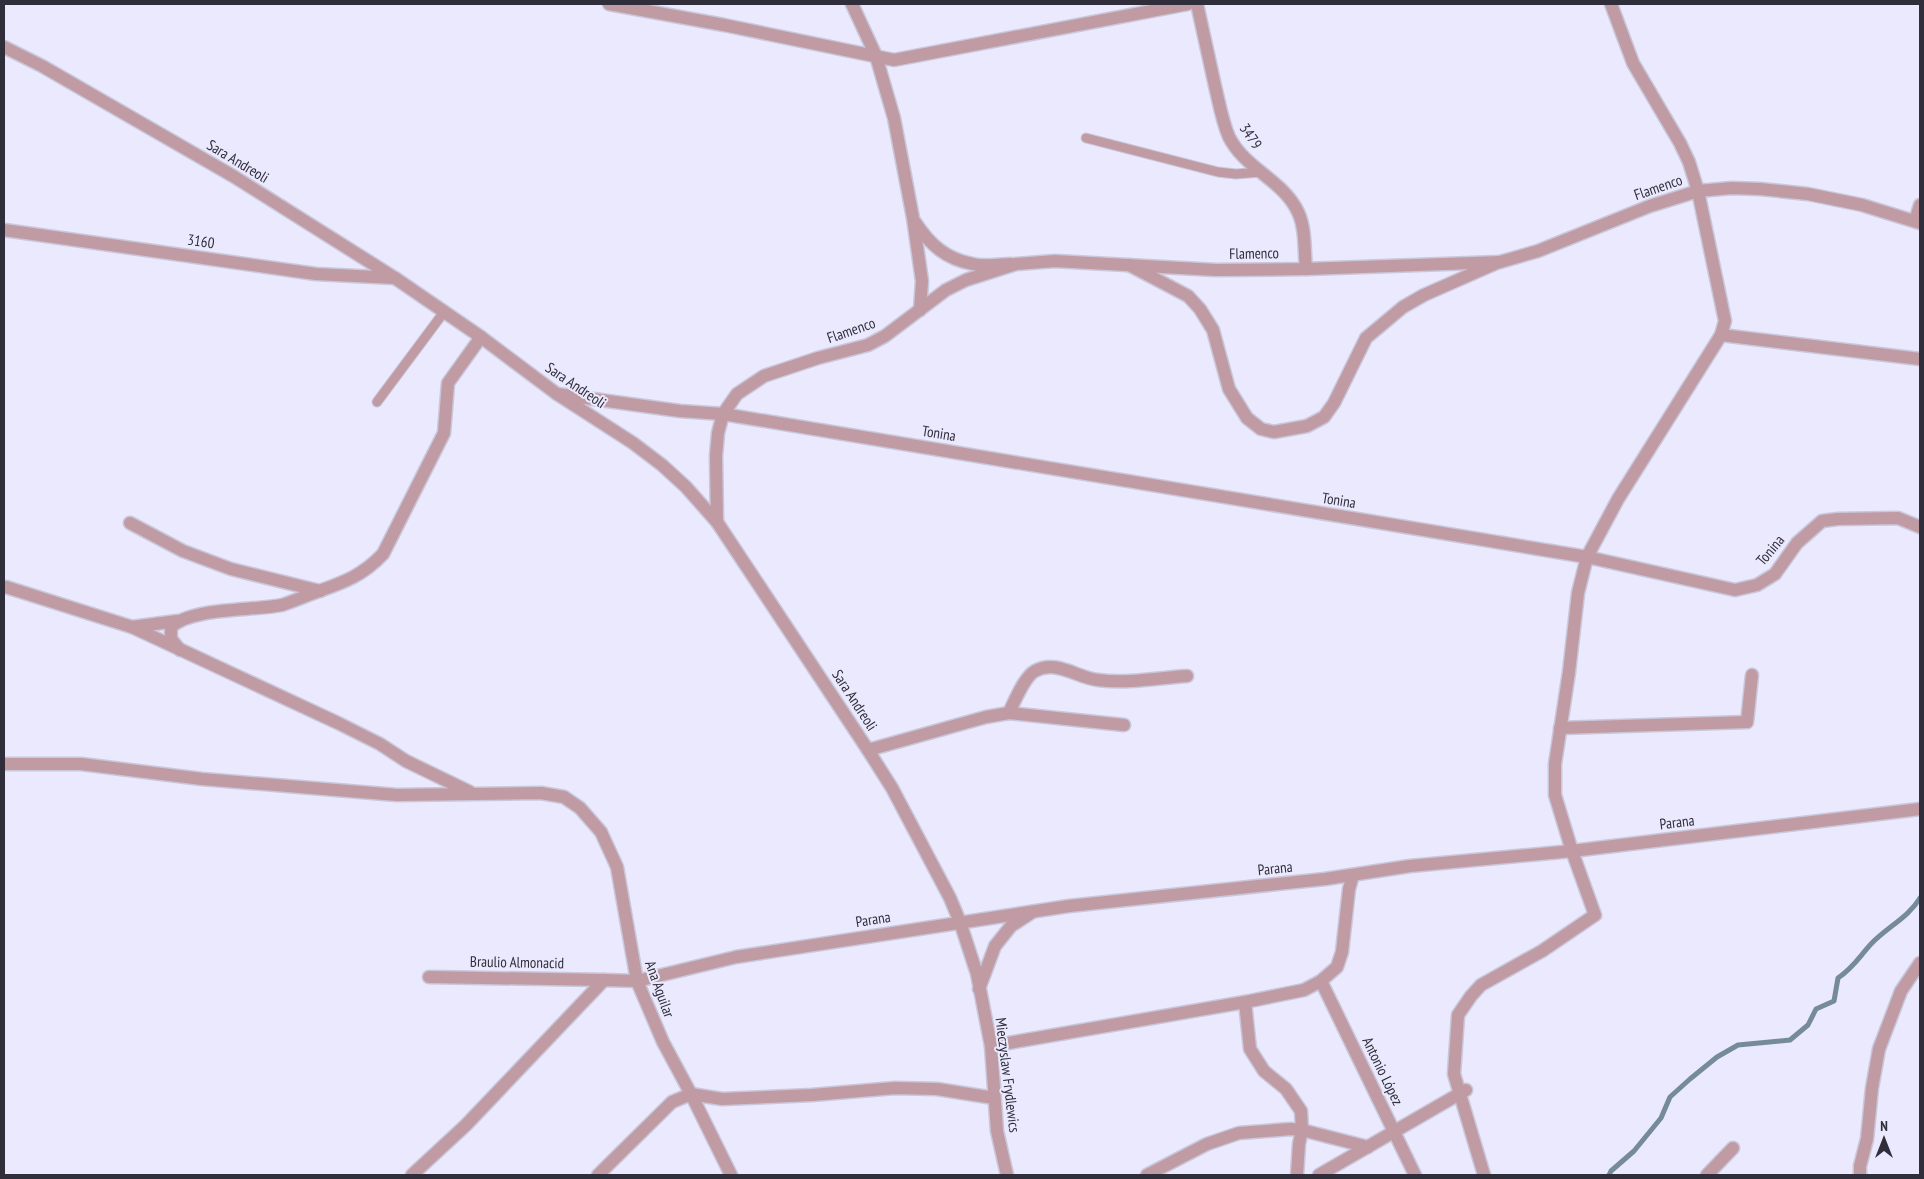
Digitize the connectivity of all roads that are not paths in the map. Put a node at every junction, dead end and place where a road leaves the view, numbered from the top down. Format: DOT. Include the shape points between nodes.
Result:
graph roads {
  1 [pos="609,4"];
  2 [pos="852,4"];
  3 [pos="1188,4"];
  4 [pos="1197,4"];
  5 [pos="1611,4"];
  6 [pos="4,47"];
  7 [pos="876,56"];
  8 [pos="1086,138"];
  9 [pos="1261,172"];
  10 [pos="1698,191"];
  11 [pos="1920,205"];
  12 [pos="913,218"];
  13 [pos="1918,222"];
  14 [pos="4,230"];
  15 [pos="1500,262"];
  16 [pos="1016,264"];
  17 [pos="1129,265"];
  18 [pos="1306,268"];
  19 [pos="395,278"];
  20 [pos="920,310"];
  21 [pos="444,312"];
  22 [pos="1721,335"];
  23 [pos="481,337"];
  24 [pos="1920,359"];
  25 [pos="557,394"];
  26 [pos="377,402"];
  27 [pos="724,414"];
  28 [pos="717,522"];
  29 [pos="130,523"];
  30 [pos="1920,527"];
  31 [pos="1587,557"];
  32 [pos="6,586"];
  33 [pos="320,591"];
  34 [pos="177,621"];
  35 [pos="132,627"];
  36 [pos="180,650"];
  37 [pos="1752,675"];
  38 [pos="1187,676"];
  39 [pos="1008,713"];
  40 [pos="1124,725"];
  41 [pos="1560,728"];
  42 [pos="868,750"];
  43 [pos="4,764"];
  44 [pos="475,794"];
  45 [pos="1920,809"];
  46 [pos="1572,851"];
  47 [pos="1353,875"];
  48 [pos="1034,911"];
  49 [pos="960,922"];
  50 [pos="1920,963"];
  51 [pos="429,977"];
  52 [pos="604,980"];
  53 [pos="637,981"];
  54 [pos="1321,981"];
  55 [pos="979,989"];
  56 [pos="1245,1002"];
  57 [pos="991,1046"];
  58 [pos="1464,1091"];
  59 [pos="691,1094"];
  60 [pos="994,1098"];
  61 [pos="1302,1130"];
  62 [pos="1394,1132"];
  63 [pos="1368,1147"];
  64 [pos="1733,1148"];
  65 [pos="412,1175"];
  66 [pos="598,1175"];
  67 [pos="731,1175"];
  68 [pos="1007,1175"];
  69 [pos="1147,1175"];
  70 [pos="1297,1175"];
  71 [pos="1319,1175"];
  72 [pos="1415,1175"];
  73 [pos="1484,1175"];
  74 [pos="1707,1175"];
  75 [pos="1860,1175"];
  1 -- 7 [label="street"];
  2 -- 7 [label="street"];
  3 -- 7 [label="street" via="894,60"];
  4 -- 9 [label="street, 3479" via="1220,109 1230,138"];
  5 -- 10 [label="street" via="1633,63 1680,143"];
  6 -- 19 [label="street, Sara Andreoli" via="233,176"];
  7 -- 12 [label="street" via="894,118"];
  8 -- 9 [label="lane" via="1218,172"];
  9 -- 18 [label="street, 3479" via="1291,198 1299,214"];
  10 -- 13 [label="street, Flamenco" via="1732,188 1808,194 1862,205"];
  10 -- 15 [label="street, Flamenco"];
  10 -- 22 [label="street" via="1725,321"];
  11 -- 13 [label="street"];
  12 -- 16 [label="street" via="926,239 946,256 974,265"];
  12 -- 20 [label="street" via="922,281"];
  14 -- 19 [label="street, 3160" via="316,274"];
  15 -- 17 [label="street" via="1403,307 1366,338 1324,417 1307,426 1274,432 1261,429 1247,418 1229,389 1213,330 1200,309 1188,296"];
  15 -- 18 [label="street, Flamenco"];
  16 -- 17 [label="street, Flamenco" via="1055,261"];
  16 -- 20 [label="street, Flamenco" via="966,280 946,290"];
  17 -- 18 [label="street, Flamenco" via="1216,270"];
  19 -- 21 [label="street, Sara Andreoli"];
  20 -- 27 [label="street, Flamenco" via="868,345 764,376 737,394"];
  21 -- 23 [label="street, Sara Andreoli"];
  21 -- 26 [label="lane"];
  22 -- 24 [label="street"];
  22 -- 31 [label="street" via="1618,499"];
  23 -- 25 [label="street, Sara Andreoli"];
  23 -- 33 [label="street" via="448,382 444,433 383,554 347,581"];
  25 -- 27 [label="street, Tonina"];
  25 -- 28 [label="street, Sara Andreoli" via="662,465 686,486"];
  27 -- 28 [label="street, Flamenco" via="716,456"];
  27 -- 31 [label="street, Tonina"];
  28 -- 42 [label="street, Sara Andreoli"];
  29 -- 33 [label="street" via="183,551 231,569"];
  30 -- 31 [label="street, Tonina" via="1898,518 1822,521 1797,543 1775,574 1756,586 1735,590"];
  31 -- 41 [label="street" via="1578,593"];
  32 -- 35 [label="street"];
  33 -- 34 [label="street" via="282,604 192,615"];
  34 -- 35 [label="street"];
  34 -- 36 [label="street" via="171,627 171,639"];
  35 -- 36 [label="street"];
  36 -- 44 [label="street" via="338,723"];
  37 -- 41 [label="street" via="1747,722"];
  38 -- 39 [label="street" via="1097,680 1048,666 1034,671"];
  39 -- 40 [label="street"];
  39 -- 42 [label="street"];
  41 -- 46 [label="street" via="1554,764 1555,796"];
  42 -- 49 [label="street, Sara Andreoli" via="892,788"];
  43 -- 44 [label="street, Ana Aguilar" via="81,764 202,779 397,795"];
  44 -- 53 [label="street, Ana Aguilar" via="542,793 564,797 580,808 601,832 617,867"];
  45 -- 46 [label="street, Parana"];
  46 -- 47 [label="street, Parana" via="1419,865"];
  46 -- 58 [label="street" via="1595,915 1482,985 1471,996 1458,1015 1454,1074"];
  47 -- 48 [label="street, Parana"];
  47 -- 54 [label="street" via="1342,952 1337,967"];
  48 -- 49 [label="street, Parana"];
  48 -- 55 [label="street" via="1011,926 995,946"];
  49 -- 53 [label="street, Parana" via="736,957"];
  49 -- 55 [label="street, Mieczyslaw Frydlewics"];
  50 -- 75 [label="street" via="1901,991 1879,1050"];
  51 -- 52 [label="street, Braulio Almonacid"];
  52 -- 53 [label="street, Parana"];
  52 -- 65 [label="street" via="466,1125"];
  53 -- 59 [label="street, Ana Aguilar" via="663,1042"];
  54 -- 56 [label="street" via="1304,990"];
  54 -- 62 [label="street, Antonio López"];
  55 -- 57 [label="street, Mieczyslaw Frydlewics"];
  56 -- 57 [label="street"];
  56 -- 61 [label="street" via="1250,1049 1264,1071 1286,1089 1301,1111"];
  57 -- 60 [label="street, Mieczyslaw Frydlewics"];
  58 -- 62 [label="street"];
  58 -- 73 [label="street"];
  59 -- 60 [label="street" via="722,1099 895,1088 937,1089"];
  59 -- 66 [label="street" via="672,1102"];
  59 -- 67 [label="street, Ana Aguilar"];
  60 -- 68 [label="street, Mieczyslaw Frydlewics" via="997,1131"];
  61 -- 63 [label="street"];
  61 -- 69 [label="street" via="1239,1132 1207,1144"];
  61 -- 70 [label="street"];
  62 -- 63 [label="street"];
  62 -- 72 [label="street, Antonio López"];
  63 -- 71 [label="street"];
  64 -- 74 [label="street"];
}
